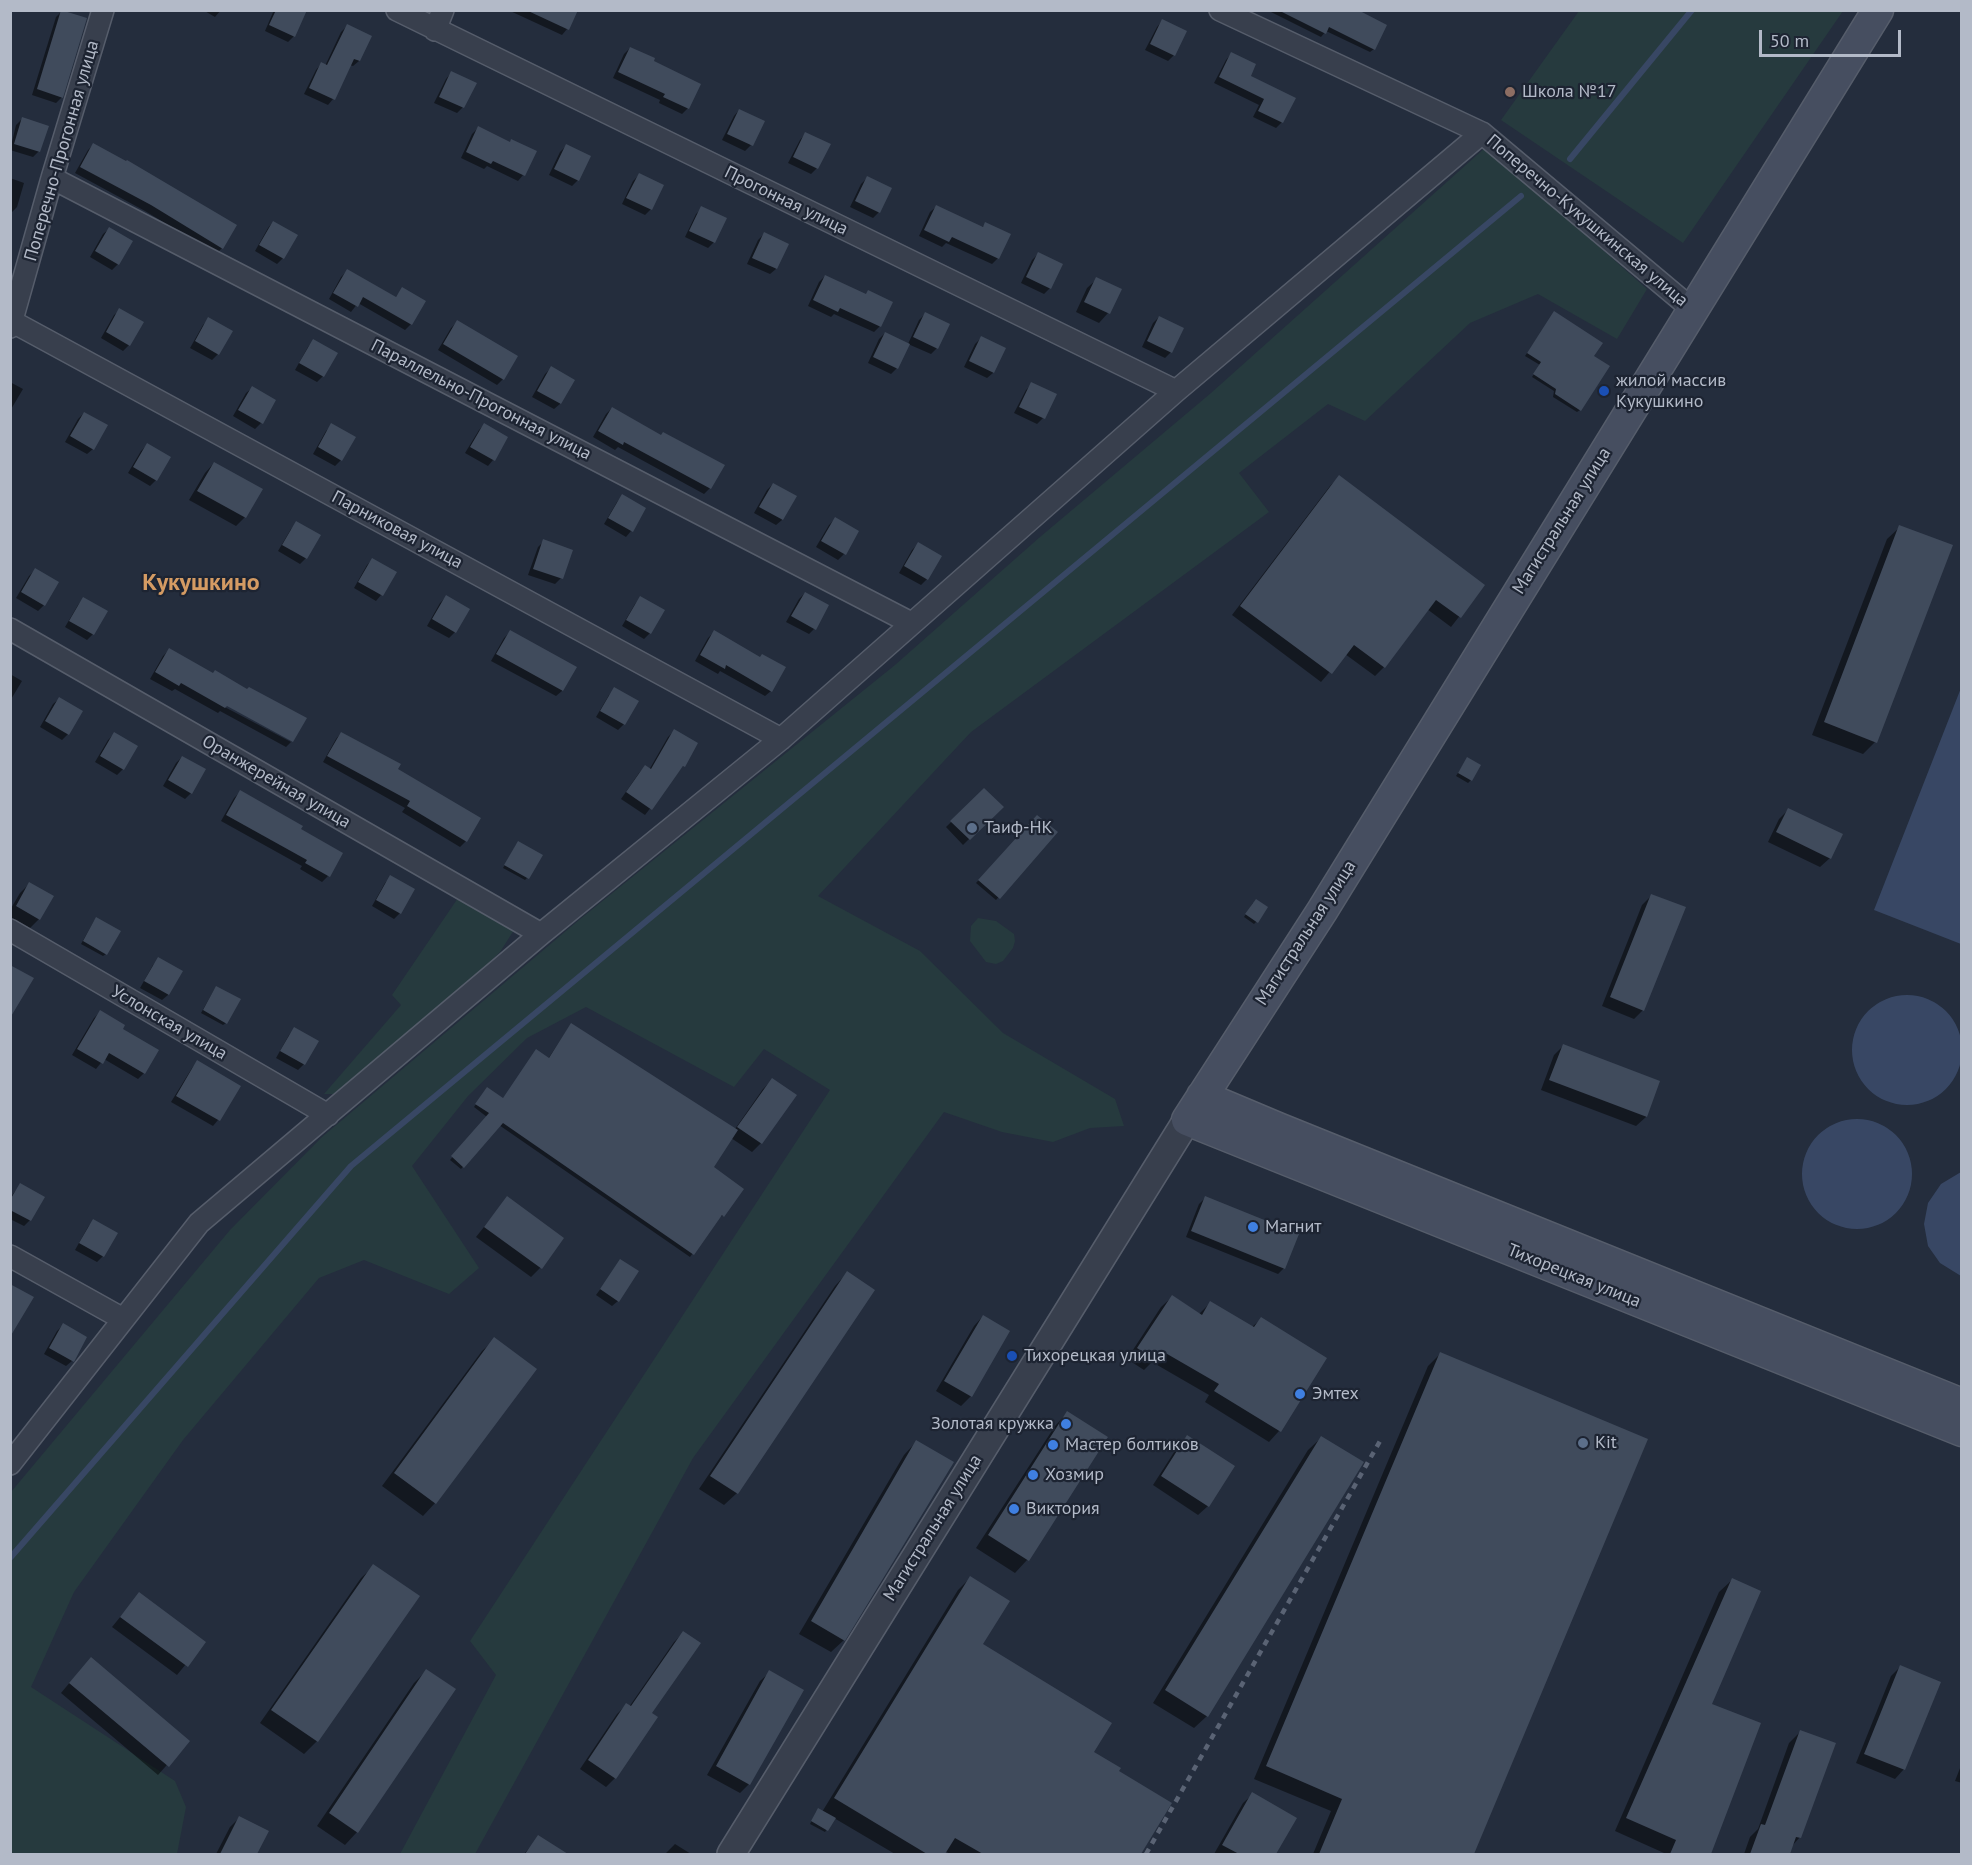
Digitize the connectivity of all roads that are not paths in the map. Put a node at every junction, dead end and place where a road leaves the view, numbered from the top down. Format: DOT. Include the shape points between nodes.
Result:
graph roads {
  1 [pos="103,10"];
  2 [pos="397,10"];
  3 [pos="443,10"];
  4 [pos="1220,10"];
  5 [pos="1878,10"];
  6 [pos="435,30"];
  7 [pos="1482,133"];
  8 [pos="52,178"];
  9 [pos="1693,310"];
  10 [pos="12,324"];
  11 [pos="1176,391"];
  12 [pos="911,623"];
  13 [pos="10,629"];
  14 [pos="781,739"];
  15 [pos="10,930"];
  16 [pos="541,934"];
  17 [pos="1195,1108"];
  18 [pos="328,1115"];
  19 [pos="10,1256"];
  20 [pos="123,1319"];
  21 [pos="1962,1404"];
  22 [pos="1962,1431"];
  23 [pos="10,1464"];
  24 [pos="731,1854"];
  1 -- 8 [label="street, Поперечно-Прогонная улица"];
  2 -- 6 [label="street, Прогонная улица"];
  3 -- 6 [label="street"];
  4 -- 7 [label="street, Поперечно-Кукушкинская улица"];
  5 -- 9 [label="main road, Магистральная улица"];
  6 -- 11 [label="street, Прогонная улица"];
  7 -- 9 [label="street, Поперечно-Кукушкинская улица"];
  7 -- 11 [label="street"];
  8 -- 10 [label="street, Поперечно-Прогонная улица"];
  8 -- 12 [label="street, Параллельно-Прогонная улица"];
  9 -- 17 [label="main road, Магистральная улица" via="1322,911"];
  10 -- 14 [label="street, Парниковая улица"];
  11 -- 12 [label="street"];
  12 -- 14 [label="street"];
  13 -- 16 [label="street, Оранжерейная улица"];
  14 -- 16 [label="street"];
  15 -- 18 [label="street, Услонская улица"];
  16 -- 18 [label="street"];
  17 -- 21 [label="main road, Тихорецкая улица" via="1278,1128"];
  17 -- 22 [label="main road, Тихорецкая улица"];
  17 -- 24 [label="street, Магистральная улица"];
  18 -- 20 [label="street" via="199,1223"];
  19 -- 20 [label="street"];
  20 -- 23 [label="street"];
}
